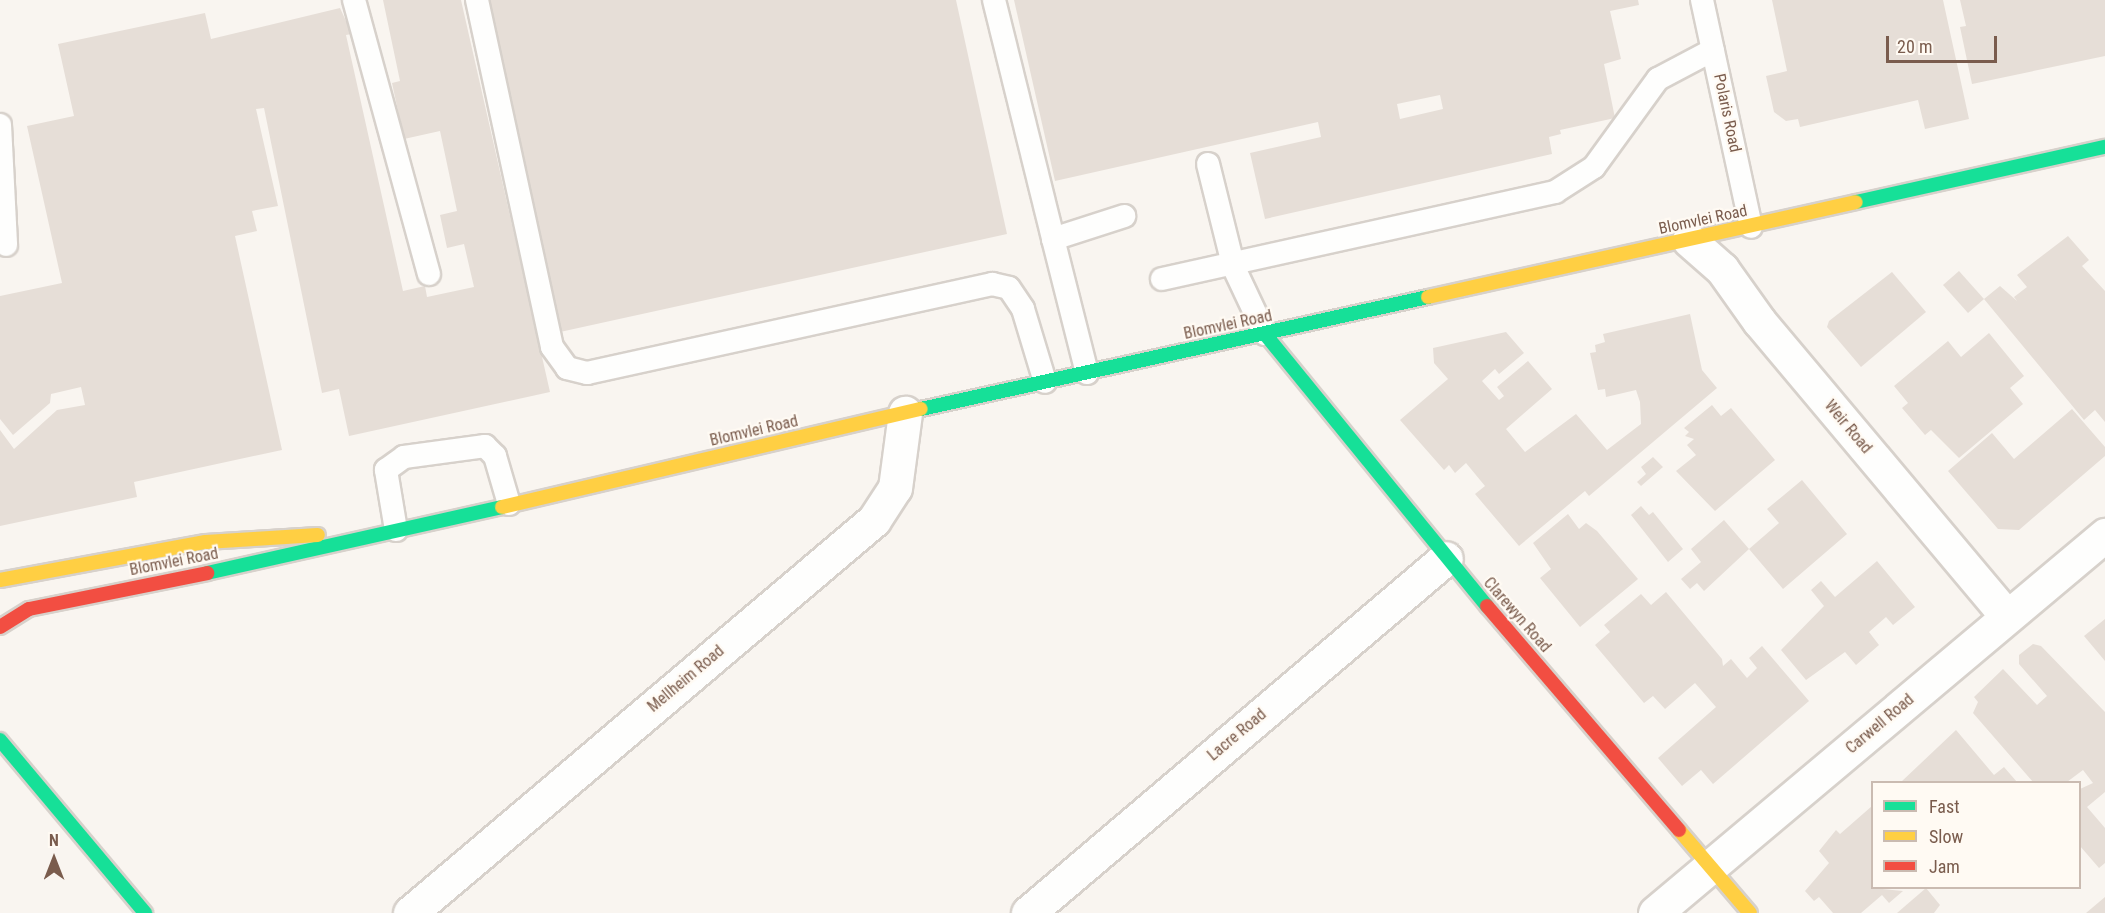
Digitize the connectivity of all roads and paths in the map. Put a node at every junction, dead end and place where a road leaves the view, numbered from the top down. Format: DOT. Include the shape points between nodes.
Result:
graph roads {
  1 [pos="354,0"];
  2 [pos="477,0"];
  3 [pos="994,0"];
  4 [pos="1702,0"];
  5 [pos="1713,50"];
  6 [pos="0,125"];
  7 [pos="2105,147"];
  8 [pos="1208,164"];
  9 [pos="1124,216"];
  10 [pos="1751,227"];
  11 [pos="1053,238"];
  12 [pos="1689,240"];
  13 [pos="6,245"];
  14 [pos="1233,263"];
  15 [pos="429,274"];
  16 [pos="1162,279"];
  17 [pos="1265,334"];
  18 [pos="1087,373"];
  19 [pos="1044,382"];
  20 [pos="905,413"];
  21 [pos="509,504"];
  22 [pos="396,530"];
  23 [pos="2105,535"];
  24 [pos="359,538"];
  25 [pos="1446,558"];
  26 [pos="0,580"];
  27 [pos="2007,616"];
  28 [pos="0,627"];
  29 [pos="0,740"];
  30 [pos="1711,865"];
  31 [pos="145,913"];
  32 [pos="410,913"];
  33 [pos="1028,913"];
  34 [pos="1655,913"];
  35 [pos="1750,913"];
  1 -- 15 [label="lane"];
  2 -- 19 [label="lane" via="552,347 567,368 587,373 992,284 1009,288 1023,309"];
  3 -- 11 [label="lane"];
  4 -- 5 [label="lane, Polaris Road"];
  5 -- 10 [label="lane, Polaris Road"];
  5 -- 14 [label="lane" via="1658,79 1614,145 1576,182 1535,198"];
  6 -- 13 [label="lane"];
  7 -- 10 [label="street, Blomvlei Road"];
  8 -- 14 [label="lane"];
  9 -- 11 [label="lane"];
  10 -- 12 [label="street, Blomvlei Road"];
  11 -- 18 [label="lane"];
  12 -- 17 [label="street, Blomvlei Road"];
  12 -- 27 [label="street, Weir Road" via="1722,269 1759,321"];
  14 -- 16 [label="lane"];
  14 -- 17 [label="lane"];
  17 -- 18 [label="street, Blomvlei Road"];
  17 -- 25 [label="street, Clarewyn Road"];
  18 -- 19 [label="street, Blomvlei Road"];
  19 -- 20 [label="street, Blomvlei Road"];
  20 -- 21 [label="street, Blomvlei Road"];
  20 -- 32 [label="street, Mellheim Road" via="895,488 874,520"];
  21 -- 22 [label="street, Blomvlei Road"];
  21 -- 22 [label="lane" via="495,456 485,446 404,457 386,470"];
  22 -- 24 [label="street, Blomvlei Road"];
  23 -- 27 [label="street, Carwell Road"];
  24 -- 26 [label="street, Blomvlei Road" via="298,534 206,542"];
  24 -- 28 [label="street, Blomvlei Road" via="45,605"];
  25 -- 30 [label="street, Clarewyn Road"];
  25 -- 33 [label="street, Lacre Road"];
  27 -- 30 [label="street, Carwell Road"];
  29 -- 31 [label="street"];
  30 -- 34 [label="street, Carwell Road"];
  30 -- 35 [label="street, Clarewyn Road"];
}
